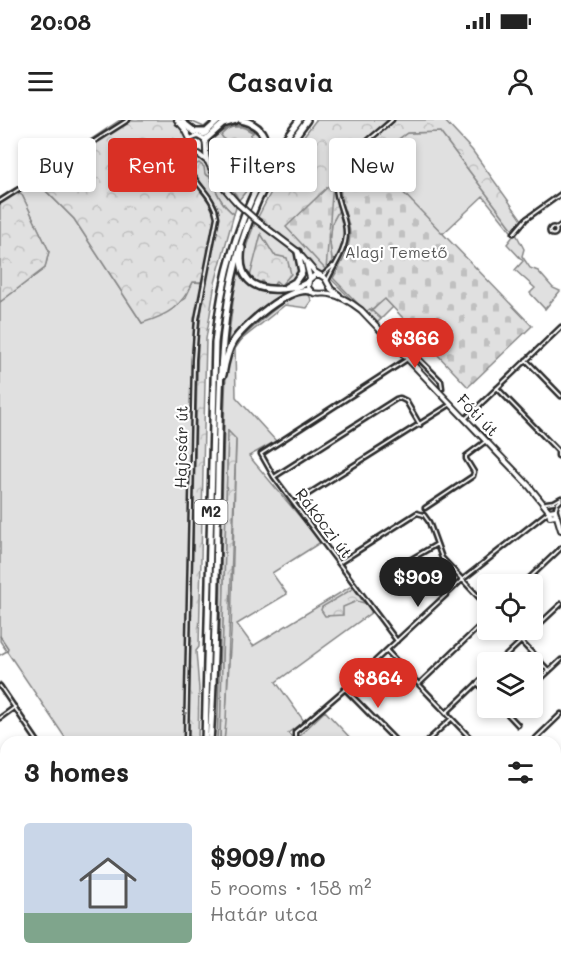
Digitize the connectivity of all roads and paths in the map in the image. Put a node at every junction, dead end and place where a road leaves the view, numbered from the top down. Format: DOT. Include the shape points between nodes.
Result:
graph roads {
  1 [pos="128,120"];
  2 [pos="219,120"];
  3 [pos="236,120"];
  4 [pos="241,120"];
  5 [pos="299,120"];
  6 [pos="307,120"];
  7 [pos="392,120"];
  8 [pos="178,121"];
  9 [pos="206,132"];
  10 [pos="192,138"];
  11 [pos="197,138"];
  12 [pos="203,138"];
  13 [pos="264,138"];
  14 [pos="286,138"];
  15 [pos="205,150"];
  16 [pos="197,154"];
  17 [pos="197,155"];
  18 [pos="208,163"];
  19 [pos="197,182"];
  20 [pos="255,192"];
  21 [pos="561,194"];
  22 [pos="0,201"];
  23 [pos="561,225"];
  24 [pos="556,229"];
  25 [pos="245,231"];
  26 [pos="514,233"];
  27 [pos="298,252"];
  28 [pos="305,259"];
  29 [pos="336,264"];
  30 [pos="321,275"];
  31 [pos="309,280"];
  32 [pos="328,283"];
  33 [pos="281,289"];
  34 [pos="310,291"];
  35 [pos="324,293"];
  36 [pos="342,298"];
  37 [pos="561,327"];
  38 [pos="558,330"];
  39 [pos="561,333"];
  40 [pos="403,343"];
  41 [pos="412,352"];
  42 [pos="407,358"];
  43 [pos="526,360"];
  44 [pos="442,388"];
  45 [pos="497,388"];
  46 [pos="561,396"];
  47 [pos="219,403"];
  48 [pos="450,404"];
  49 [pos="465,419"];
  50 [pos="420,425"];
  51 [pos="486,441"];
  52 [pos="559,450"];
  53 [pos="561,457"];
  54 [pos="274,477"];
  55 [pos="561,499"];
  56 [pos="544,502"];
  57 [pos="554,502"];
  58 [pos="294,503"];
  59 [pos="425,508"];
  60 [pos="552,512"];
  61 [pos="560,528"];
  62 [pos="437,544"];
  63 [pos="561,548"];
  64 [pos="408,561"];
  65 [pos="339,563"];
  66 [pos="534,574"];
  67 [pos="462,580"];
  68 [pos="477,596"];
  69 [pos="561,604"];
  70 [pos="477,629"];
  71 [pos="397,641"];
  72 [pos="520,642"];
  73 [pos="387,651"];
  74 [pos="510,652"];
  75 [pos="561,660"];
  76 [pos="549,671"];
  77 [pos="543,677"];
  78 [pos="477,683"];
  79 [pos="419,684"];
  80 [pos="0,686"];
  81 [pos="345,689"];
  82 [pos="15,707"];
  83 [pos="446,713"];
  84 [pos="561,714"];
  85 [pos="0,718"];
  86 [pos="451,718"];
  87 [pos="512,718"];
  88 [pos="518,725"];
  89 [pos="34,736"];
  90 [pos="186,736"];
  91 [pos="205,736"];
  92 [pos="210,736"];
  93 [pos="296,736"];
  94 [pos="391,736"];
  95 [pos="432,736"];
  96 [pos="468,736"];
  97 [pos="538,736"];
  1 -- 22 [label="street"];
  2 -- 9 [label="highway"];
  3 -- 12 [label="highway"];
  4 -- 13 [label="highway" via="254,124"];
  5 -- 14 [label="highway, M2"];
  6 -- 25 [label="highway, M2" via="270,176"];
  7 -- 29 [label="street" via="349,159 338,176 337,198 346,233"];
  8 -- 9 [label="highway" via="195,132"];
  8 -- 10 [label="main road"];
  9 -- 12 [label="highway"];
  11 -- 12 [label="main road"];
  12 -- 15 [label="main road"];
  15 -- 16 [label="main road"];
  15 -- 18 [label="main road"];
  17 -- 18 [label="main road"];
  18 -- 27 [label="main road, bridge" via="238,204"];
  19 -- 90 [label="street, Hajcsár út" via="217,217 195,336"];
  20 -- 91 [label="highway, M2" via="228,263 216,332"];
  21 -- 26 [label="street" via="526,219"];
  23 -- 24 [label="street"];
  25 -- 33 [label="highway" via="241,257 246,276 261,288"];
  25 -- 47 [label="highway, M2" via="227,300"];
  27 -- 28 [label="main road"];
  27 -- 33 [label="highway" via="301,275"];
  28 -- 30 [label="main road"];
  28 -- 31 [label="main road"];
  29 -- 30 [label="street"];
  29 -- 32 [label="street"];
  30 -- 31 [label="main road"];
  30 -- 32 [label="main road"];
  31 -- 33 [label="highway"];
  31 -- 34 [label="main road"];
  32 -- 35 [label="main road"];
  32 -- 36 [label="main road"];
  34 -- 35 [label="main road" via="316,295"];
  34 -- 47 [label="highway" via="287,295 238,336 227,355"];
  35 -- 36 [label="main road"];
  36 -- 42 [label="main road, Fóti út" via="361,310"];
  37 -- 38 [label="street"];
  38 -- 39 [label="street"];
  38 -- 43 [label="street"];
  40 -- 41 [label="street"];
  41 -- 42 [label="street"];
  41 -- 44 [label="street" via="441,381"];
  42 -- 48 [label="main road, Fóti út"];
  42 -- 54 [label="street, Rákóczi út" via="261,454"];
  43 -- 45 [label="street"];
  43 -- 46 [label="street"];
  45 -- 49 [label="street"];
  45 -- 52 [label="street"];
  47 -- 92 [label="highway, M2"];
  48 -- 49 [label="main road, Fóti út"];
  48 -- 50 [label="street"];
  49 -- 51 [label="main road, Fóti út"];
  50 -- 54 [label="street" via="406,402 396,399"];
  50 -- 58 [label="street"];
  51 -- 56 [label="main road, Fóti út"];
  51 -- 59 [label="street" via="466,456 473,476"];
  52 -- 53 [label="street"];
  54 -- 58 [label="street, Rákóczi út"];
  55 -- 57 [label="street"];
  55 -- 60 [label="street"];
  56 -- 57 [label="street"];
  56 -- 60 [label="main road, Fóti út"];
  57 -- 60 [label="street"];
  58 -- 65 [label="street, Rákóczi út"];
  60 -- 61 [label="main road, Fóti út"];
  60 -- 67 [label="street"];
  62 -- 64 [label="street"];
  62 -- 65 [label="street" via="424,514 417,513"];
  62 -- 67 [label="street" via="442,558"];
  63 -- 66 [label="street"];
  65 -- 71 [label="street, Rákóczi út"];
  67 -- 68 [label="street"];
  67 -- 71 [label="street"];
  69 -- 72 [label="street"];
  70 -- 79 [label="street"];
  71 -- 73 [label="street"];
  72 -- 74 [label="street"];
  72 -- 76 [label="street"];
  73 -- 79 [label="street"];
  73 -- 81 [label="street"];
  75 -- 76 [label="street"];
  76 -- 77 [label="street"];
  78 -- 83 [label="street"];
  79 -- 83 [label="street"];
  80 -- 82 [label="street"];
  81 -- 93 [label="street" via="295,732"];
  81 -- 94 [label="street"];
  82 -- 85 [label="street"];
  82 -- 89 [label="street"];
  83 -- 86 [label="street"];
  84 -- 97 [label="street"];
  86 -- 95 [label="street"];
  86 -- 96 [label="street"];
  87 -- 88 [label="street"];
}
